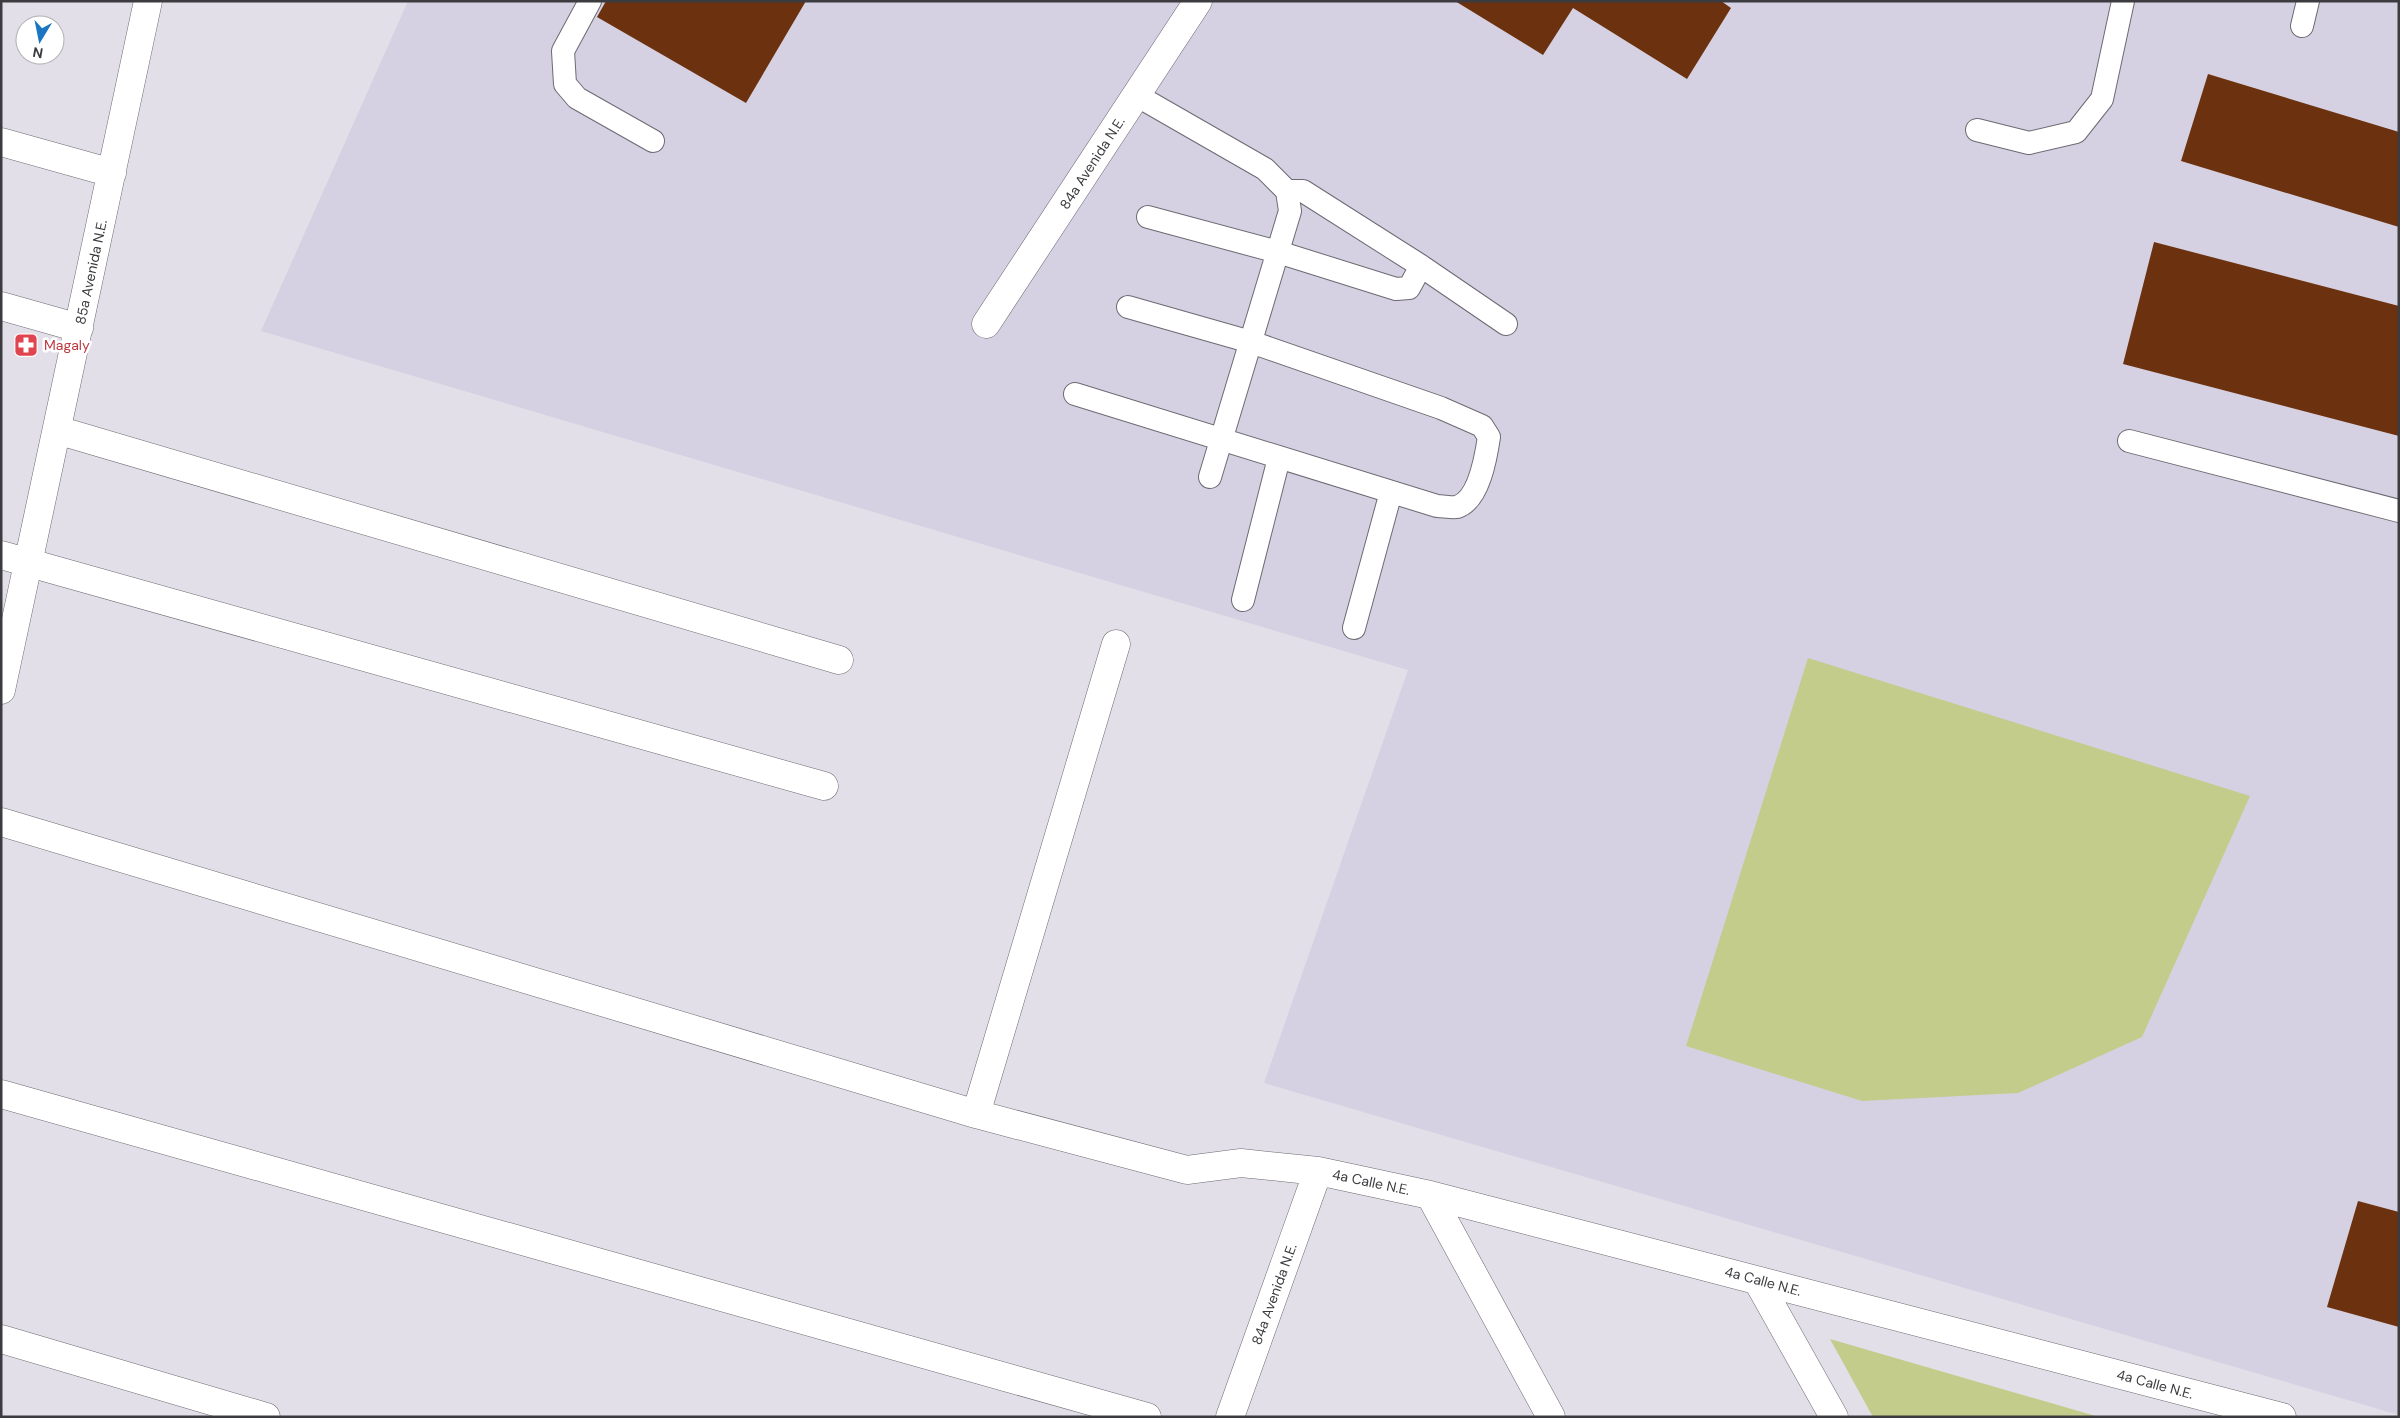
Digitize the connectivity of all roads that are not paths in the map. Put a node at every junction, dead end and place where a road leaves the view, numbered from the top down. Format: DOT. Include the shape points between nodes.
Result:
graph roads {
  1 [pos="148,1"];
  2 [pos="590,1"];
  3 [pos="1198,1"];
  4 [pos="2123,1"];
  5 [pos="2308,1"];
  6 [pos="2302,26"];
  7 [pos="1136,95"];
  8 [pos="1977,130"];
  9 [pos="653,141"];
  10 [pos="1,142"];
  11 [pos="112,173"];
  12 [pos="1287,191"];
  13 [pos="1148,218"];
  14 [pos="1278,252"];
  15 [pos="1421,266"];
  16 [pos="1,306"];
  17 [pos="1128,307"];
  18 [pos="986,324"];
  19 [pos="1506,324"];
  20 [pos="79,328"];
  21 [pos="1251,342"];
  22 [pos="1075,394"];
  23 [pos="57,430"];
  24 [pos="1222,440"];
  25 [pos="2129,441"];
  26 [pos="1279,458"];
  27 [pos="1210,477"];
  28 [pos="1391,492"];
  29 [pos="2399,512"];
  30 [pos="1,555"];
  31 [pos="29,563"];
  32 [pos="1243,600"];
  33 [pos="1354,628"];
  34 [pos="1116,644"];
  35 [pos="838,660"];
  36 [pos="1,690"];
  37 [pos="824,786"];
  38 [pos="1,822"];
  39 [pos="1,1094"];
  40 [pos="976,1114"];
  41 [pos="1318,1171"];
  42 [pos="1430,1194"];
  43 [pos="1757,1280"];
  44 [pos="1,1339"];
  45 [pos="266,1417"];
  46 [pos="1148,1417"];
  47 [pos="1230,1417"];
  48 [pos="1551,1417"];
  49 [pos="1834,1417"];
  50 [pos="2282,1417"];
  1 -- 11 [label="street, 85a Avenida N.E."];
  2 -- 9 [label="lane" via="563,51 565,84 577,98"];
  3 -- 7 [label="street, 84a Avenida N.E."];
  4 -- 8 [label="lane" via="2102,99 2076,132 2029,143"];
  5 -- 6 [label="lane"];
  7 -- 12 [label="lane" via="1265,169"];
  7 -- 18 [label="street, 84a Avenida N.E."];
  10 -- 11 [label="street"];
  11 -- 20 [label="street, 85a Avenida N.E."];
  12 -- 14 [label="lane" via="1290,212"];
  12 -- 15 [label="lane" via="1303,191"];
  13 -- 14 [label="lane"];
  14 -- 15 [label="lane" via="1396,289 1409,288"];
  14 -- 21 [label="lane"];
  15 -- 19 [label="lane"];
  16 -- 20 [label="street"];
  17 -- 21 [label="lane"];
  20 -- 23 [label="street, 85a Avenida N.E."];
  21 -- 24 [label="lane"];
  21 -- 28 [label="lane" via="1441,408 1482,426 1489,437 1486,456 1474,495 1458,507 1438,506"];
  22 -- 24 [label="lane"];
  23 -- 31 [label="street, 85a Avenida N.E."];
  23 -- 35 [label="street"];
  24 -- 26 [label="lane"];
  24 -- 27 [label="lane"];
  25 -- 29 [label="lane"];
  26 -- 28 [label="lane"];
  26 -- 32 [label="lane"];
  28 -- 33 [label="lane"];
  30 -- 31 [label="street"];
  31 -- 36 [label="street, 85a Avenida N.E."];
  31 -- 37 [label="street"];
  34 -- 40 [label="street"];
  38 -- 40 [label="street, 4a Calle N.E."];
  39 -- 46 [label="street"];
  40 -- 41 [label="street, 4a Calle N.E." via="1187,1170 1241,1163"];
  41 -- 42 [label="street, 4a Calle N.E."];
  41 -- 47 [label="street, 84a Avenida N.E."];
  42 -- 43 [label="street, 4a Calle N.E."];
  42 -- 48 [label="street"];
  43 -- 49 [label="street"];
  43 -- 50 [label="street, 4a Calle N.E."];
  44 -- 45 [label="street"];
}
